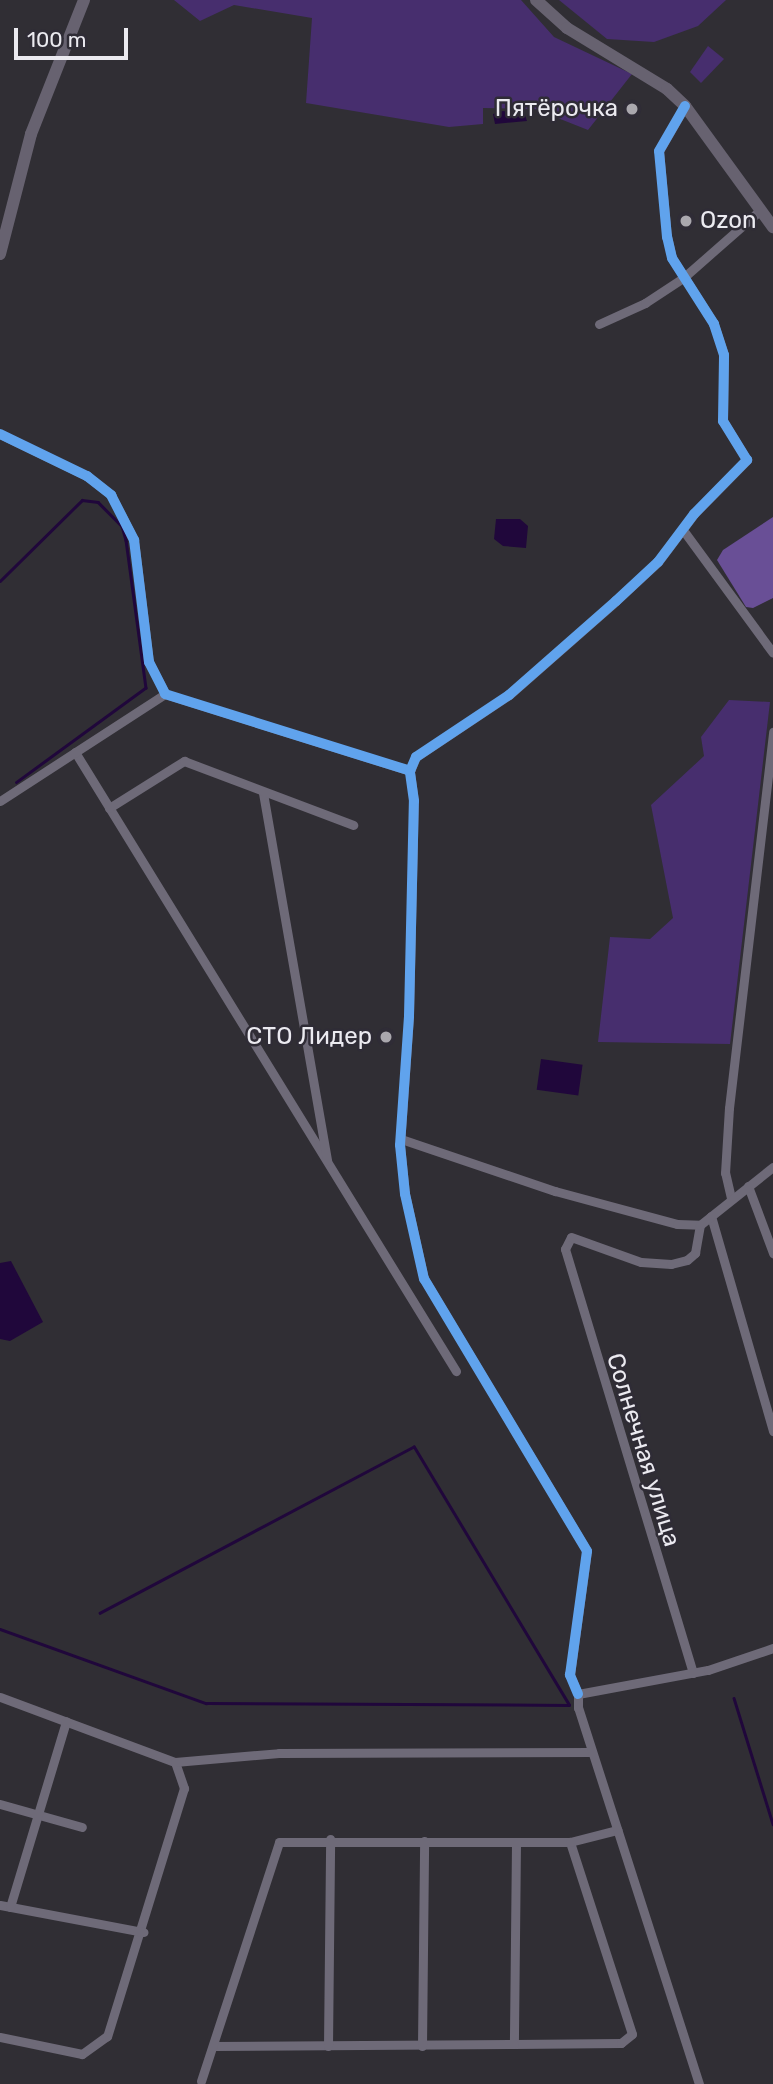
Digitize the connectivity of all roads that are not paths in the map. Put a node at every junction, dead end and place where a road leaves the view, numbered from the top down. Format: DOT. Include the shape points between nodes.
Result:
graph roads {
  1 [pos="84,0"];
  2 [pos="536,0"];
  3 [pos="685,106"];
  4 [pos="758,212"];
  5 [pos="773,227"];
  6 [pos="0,254"];
  7 [pos="682,278"];
  8 [pos="599,324"];
  9 [pos="0,434"];
  10 [pos="683,530"];
  11 [pos="773,653"];
  12 [pos="165,695"];
  13 [pos="773,733"];
  14 [pos="75,752"];
  15 [pos="410,771"];
  16 [pos="263,793"];
  17 [pos="0,801"];
  18 [pos="109,808"];
  19 [pos="353,825"];
  20 [pos="401,1139"];
  21 [pos="328,1166"];
  22 [pos="773,1167"];
  23 [pos="748,1186"];
  24 [pos="731,1198"];
  25 [pos="711,1216"];
  26 [pos="700,1225"];
  27 [pos="773,1253"];
  28 [pos="456,1371"];
  29 [pos="773,1431"];
  30 [pos="773,1648"];
  31 [pos="693,1673"];
  32 [pos="578,1694"];
  33 [pos="0,1697"];
  34 [pos="66,1721"];
  35 [pos="592,1752"];
  36 [pos="175,1762"];
  37 [pos="0,1804"];
  38 [pos="38,1815"];
  39 [pos="82,1827"];
  40 [pos="617,1830"];
  41 [pos="330,1839"];
  42 [pos="424,1841"];
  43 [pos="570,1842"];
  44 [pos="516,1843"];
  45 [pos="5,1906"];
  46 [pos="143,1932"];
  47 [pos="0,2037"];
  48 [pos="514,2044"];
  49 [pos="213,2046"];
  50 [pos="328,2046"];
  51 [pos="422,2046"];
  52 [pos="201,2081"];
  53 [pos="699,2084"];
  1 -- 6 [label="street" via="32,135"];
  2 -- 3 [label="street" via="567,28 667,89"];
  3 -- 4 [label="street"];
  3 -- 7 [label="street" via="659,150 667,237"];
  4 -- 5 [label="street"];
  4 -- 7 [label="street"];
  7 -- 8 [label="street" via="645,303"];
  7 -- 10 [label="street" via="714,324 724,355 723,421 747,460"];
  9 -- 12 [label="street" via="87,476 111,495 135,540 149,662"];
  10 -- 11 [label="street"];
  10 -- 15 [label="street" via="658,562 553,657 509,695 416,757"];
  12 -- 14 [label="street"];
  12 -- 15 [label="street"];
  13 -- 24 [label="street" via="729,1108 725,1173"];
  14 -- 17 [label="street"];
  14 -- 18 [label="street"];
  15 -- 20 [label="street" via="411,941"];
  16 -- 18 [label="street" via="184,761"];
  16 -- 19 [label="street"];
  16 -- 21 [label="street"];
  18 -- 21 [label="street"];
  20 -- 26 [label="street" via="555,1191 677,1224"];
  20 -- 32 [label="street" via="400,1168 424,1279 587,1551 570,1675"];
  21 -- 28 [label="street"];
  22 -- 23 [label="street"];
  23 -- 24 [label="street"];
  23 -- 27 [label="street"];
  24 -- 25 [label="street"];
  25 -- 26 [label="street"];
  25 -- 29 [label="street"];
  26 -- 31 [label="street, Солнечная улица" via="695,1252 671,1265 641,1262 570,1237 565,1255"];
  30 -- 31 [label="street"];
  31 -- 32 [label="street"];
  32 -- 35 [label="street"];
  33 -- 34 [label="street"];
  34 -- 36 [label="street"];
  34 -- 38 [label="street"];
  35 -- 36 [label="street" via="279,1754"];
  35 -- 40 [label="street"];
  36 -- 46 [label="street" via="184,1788"];
  37 -- 38 [label="street"];
  38 -- 39 [label="street"];
  38 -- 45 [label="street"];
  40 -- 43 [label="street"];
  40 -- 53 [label="street"];
  41 -- 42 [label="street"];
  41 -- 49 [label="street" via="285,1839 274,1850"];
  41 -- 50 [label="street"];
  42 -- 44 [label="street"];
  42 -- 51 [label="street"];
  43 -- 44 [label="street"];
  43 -- 48 [label="street" via="632,2034 621,2043"];
  44 -- 48 [label="street"];
  45 -- 46 [label="street"];
  46 -- 47 [label="street" via="107,2036 96,2048 82,2054"];
  48 -- 51 [label="street"];
  49 -- 50 [label="street"];
  49 -- 52 [label="street"];
  50 -- 51 [label="street"];
}
